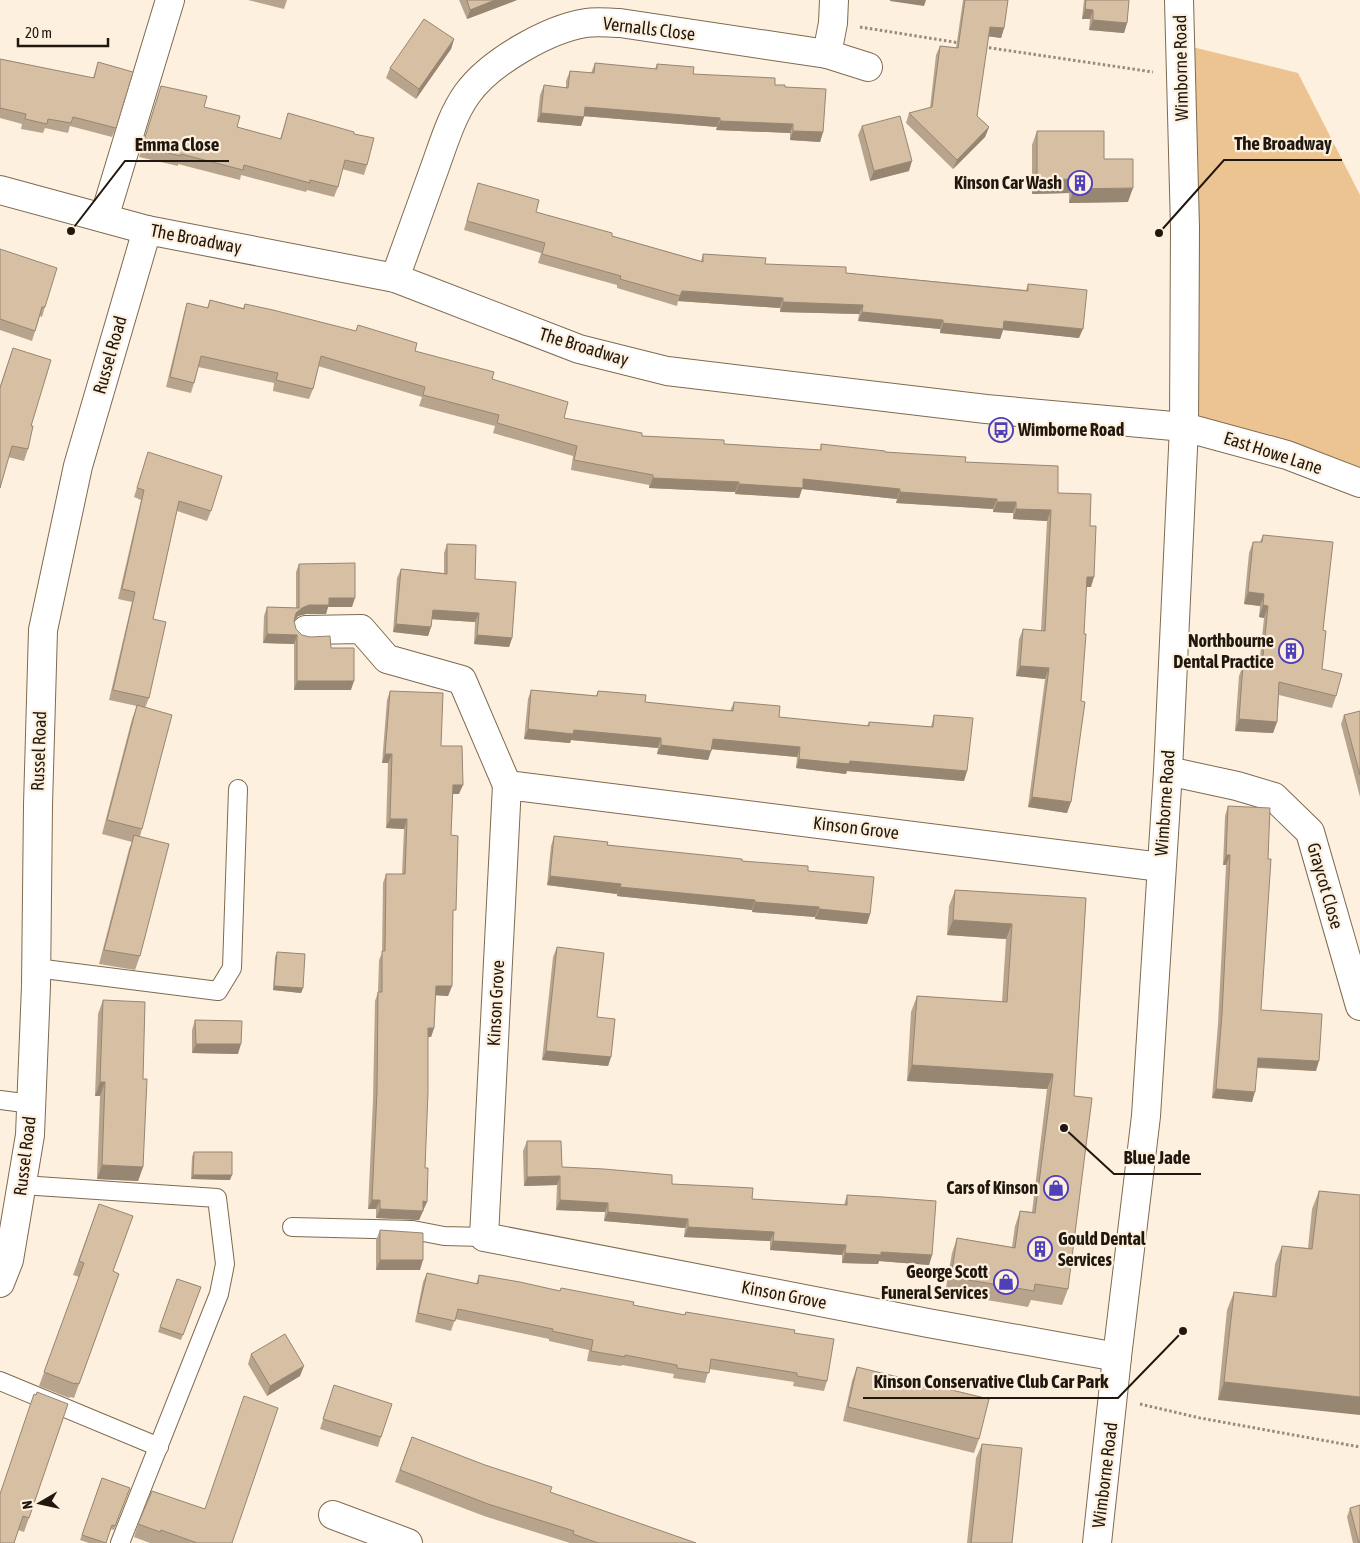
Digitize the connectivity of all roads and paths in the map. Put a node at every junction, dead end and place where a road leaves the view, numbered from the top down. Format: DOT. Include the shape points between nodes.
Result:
graph roads {
  1 [pos="170,0"];
  2 [pos="1179,0"];
  3 [pos="833,11"];
  4 [pos="966,44"];
  5 [pos="976,46"];
  6 [pos="827,54"];
  7 [pos="868,67"];
  8 [pos="1180,76"];
  9 [pos="0,190"];
  10 [pos="104,218"];
  11 [pos="147,230"];
  12 [pos="395,278"];
  13 [pos="1184,426"];
  14 [pos="1360,483"];
  15 [pos="306,630"];
  16 [pos="1168,771"];
  17 [pos="507,785"];
  18 [pos="238,789"];
  19 [pos="1161,867"];
  20 [pos="36,968"];
  21 [pos="1360,1006"];
  22 [pos="0,1100"];
  23 [pos="31,1104"];
  24 [pos="22,1185"];
  25 [pos="292,1227"];
  26 [pos="484,1237"];
  27 [pos="0,1283"];
  28 [pos="1117,1357"];
  29 [pos="0,1381"];
  30 [pos="1113,1401"];
  31 [pos="159,1447"];
  32 [pos="1360,1447"];
  33 [pos="333,1515"];
  34 [pos="120,1543"];
  35 [pos="408,1543"];
  36 [pos="1097,1543"];
  1 -- 10 [label="street"];
  2 -- 8 [label="street, Wimborne Road"];
  3 -- 4 [label="path"];
  3 -- 6 [label="street"];
  5 -- 8 [label="path"];
  6 -- 7 [label="street, Vernalls Close"];
  6 -- 12 [label="street, Vernalls Close" via="620,23 587,22 538,40 486,74 458,109"];
  8 -- 13 [label="street, Wimborne Road" via="1185,228"];
  9 -- 10 [label="street, The Broadway"];
  10 -- 11 [label="street, The Broadway"];
  11 -- 12 [label="street, The Broadway"];
  11 -- 20 [label="street, Russel Road" via="78,466 43,630"];
  12 -- 13 [label="street, The Broadway" via="579,349 667,371 986,409"];
  13 -- 14 [label="street, East Howe Lane" via="1287,456"];
  13 -- 16 [label="street, Wimborne Road"];
  15 -- 17 [label="street" via="361,628 387,659 462,680"];
  16 -- 19 [label="street, Wimborne Road"];
  16 -- 21 [label="street, Graycot Close" via="1274,797 1310,832"];
  17 -- 19 [label="street, Kinson Grove"];
  17 -- 26 [label="street, Kinson Grove"];
  18 -- 20 [label="lane" via="232,968 218,991"];
  19 -- 28 [label="street, Wimborne Road" via="1146,1116"];
  20 -- 23 [label="street, Russel Road"];
  22 -- 23 [label="lane"];
  23 -- 24 [label="street, Russel Road"];
  24 -- 27 [label="street, Russel Road" via="9,1260"];
  24 -- 31 [label="lane" via="217,1198 225,1264 219,1294"];
  25 -- 26 [label="lane" via="413,1230 444,1236"];
  26 -- 28 [label="street, Kinson Grove"];
  28 -- 30 [label="street, Wimborne Road"];
  29 -- 31 [label="lane"];
  30 -- 32 [label="path"];
  30 -- 36 [label="street, Wimborne Road"];
  31 -- 34 [label="lane"];
  33 -- 35 [label="street"];
}
